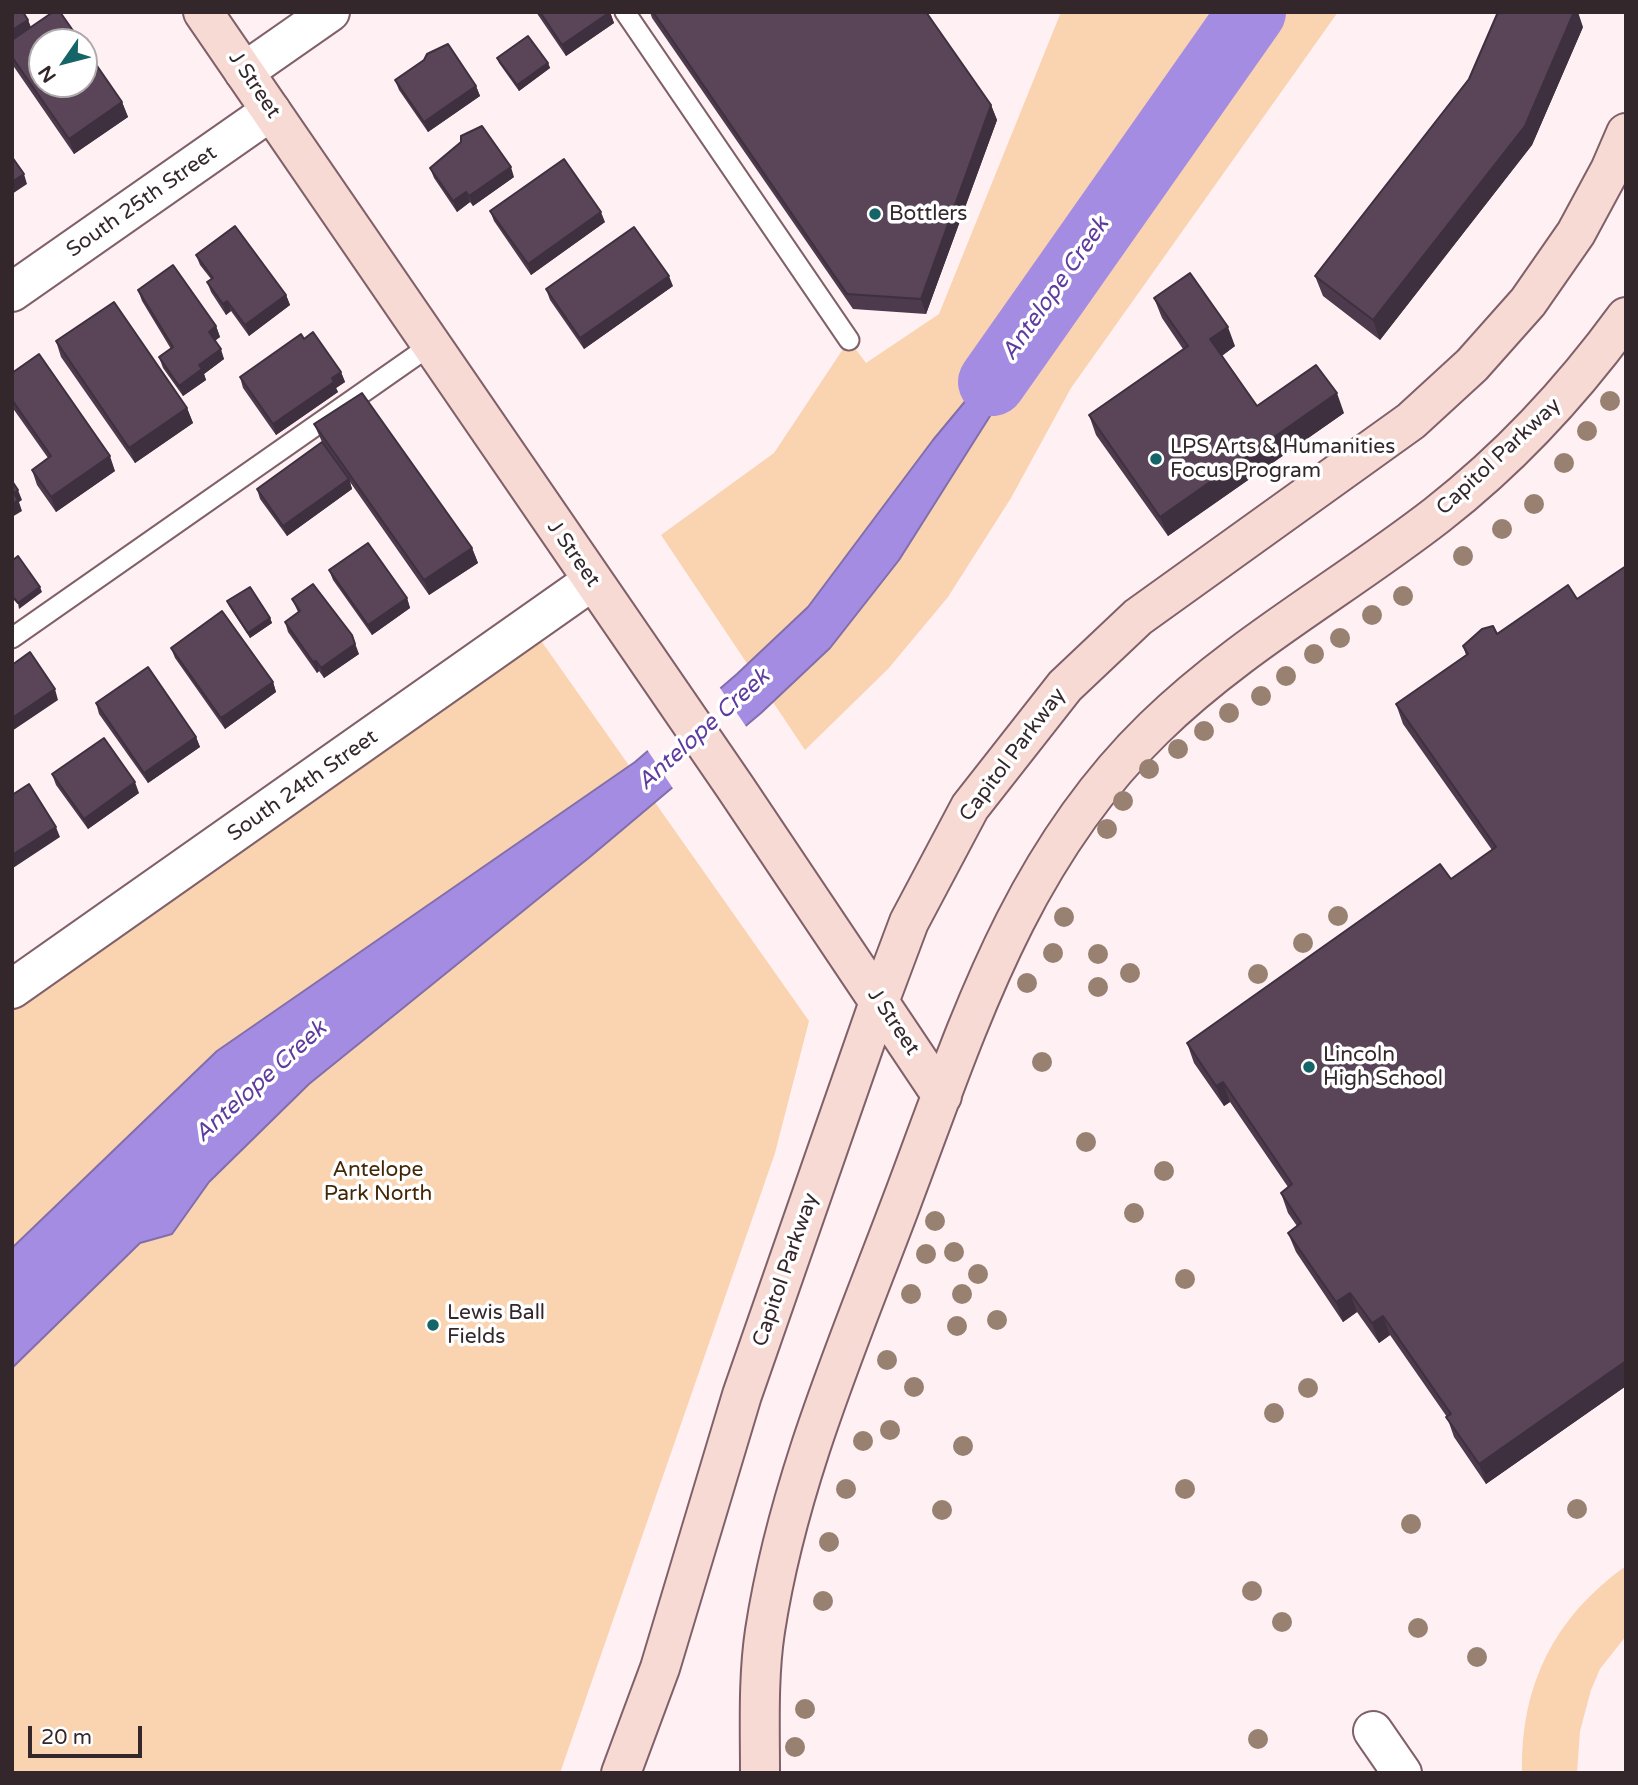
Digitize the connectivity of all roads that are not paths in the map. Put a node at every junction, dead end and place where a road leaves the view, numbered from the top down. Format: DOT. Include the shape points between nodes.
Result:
graph roads {
  1 [pos="204,12"];
  2 [pos="330,12"];
  3 [pos="625,12"];
  4 [pos="244,72"];
  5 [pos="271,111"];
  6 [pos="1626,133"];
  7 [pos="12,292"];
  8 [pos="1626,317"];
  9 [pos="849,340"];
  10 [pos="431,345"];
  11 [pos="592,581"];
  12 [pos="12,638"];
  13 [pos="12,989"];
  14 [pos="879,1002"];
  15 [pos="942,1096"];
  16 [pos="1373,1731"];
  17 [pos="621,1773"];
  18 [pos="760,1773"];
  19 [pos="1402,1773"];
  1 -- 4 [label="main road, J Street"];
  2 -- 4 [label="street"];
  3 -- 9 [label="lane"];
  4 -- 5 [label="main road, J Street"];
  5 -- 7 [label="street, South 25th Street"];
  5 -- 10 [label="main road, J Street"];
  6 -- 14 [label="main road, Capitol Parkway" via="1576,233 1528,302 1472,365 1410,421 1138,618 1065,686 970,807 909,922"];
  8 -- 15 [label="main road, Capitol Parkway" via="1566,395 1498,464 1436,516 1228,664 1118,765 1035,880 987,977"];
  10 -- 11 [label="main road, J Street"];
  10 -- 12 [label="lane"];
  11 -- 13 [label="street, South 24th Street"];
  11 -- 14 [label="main road, J Street"];
  14 -- 15 [label="main road, J Street"];
  14 -- 17 [label="main road, Capitol Parkway" via="742,1395 660,1668"];
  15 -- 18 [label="main road, Capitol Parkway" via="810,1446 781,1545 764,1635"];
  16 -- 19 [label="street"];
}
